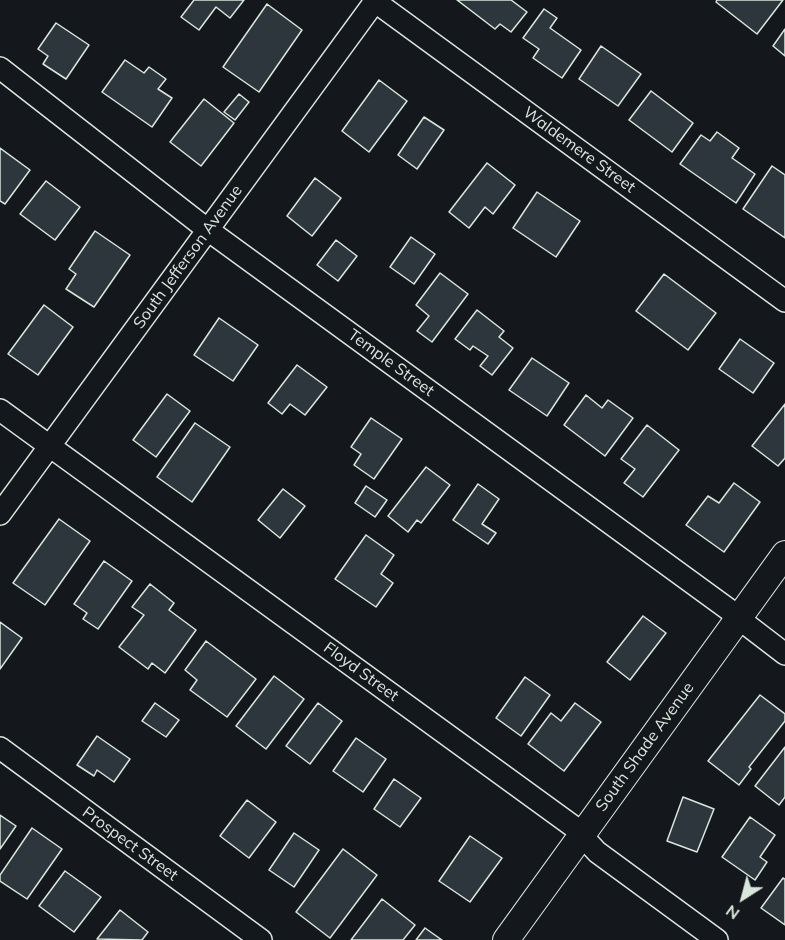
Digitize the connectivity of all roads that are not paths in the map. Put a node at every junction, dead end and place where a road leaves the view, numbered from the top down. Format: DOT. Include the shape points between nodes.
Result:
graph roads {
  1 [pos="375,1"];
  2 [pos="0,68"];
  3 [pos="208,230"];
  4 [pos="785,301"];
  5 [pos="0,410"];
  6 [pos="50,446"];
  7 [pos="0,514"];
  8 [pos="785,554"];
  9 [pos="738,618"];
  10 [pos="785,654"];
  11 [pos="0,748"];
  12 [pos="581,837"];
  13 [pos="261,940"];
  14 [pos="506,940"];
  15 [pos="717,940"];
  1 -- 3 [label="street, South Jefferson Avenue"];
  1 -- 4 [label="street, Waldemere Street"];
  2 -- 3 [label="street, Temple Street"];
  3 -- 6 [label="street, South Jefferson Avenue"];
  3 -- 9 [label="street, Temple Street"];
  5 -- 6 [label="street, Floyd Street"];
  6 -- 7 [label="street, South Jefferson Avenue"];
  6 -- 12 [label="street, Floyd Street" via="574,827"];
  8 -- 9 [label="street, South Shade Avenue"];
  9 -- 10 [label="street, Temple Street"];
  9 -- 12 [label="street, South Shade Avenue"];
  11 -- 13 [label="street, Prospect Street"];
  12 -- 14 [label="street, South Shade Avenue"];
  12 -- 15 [label="street, Floyd Street"];
}
